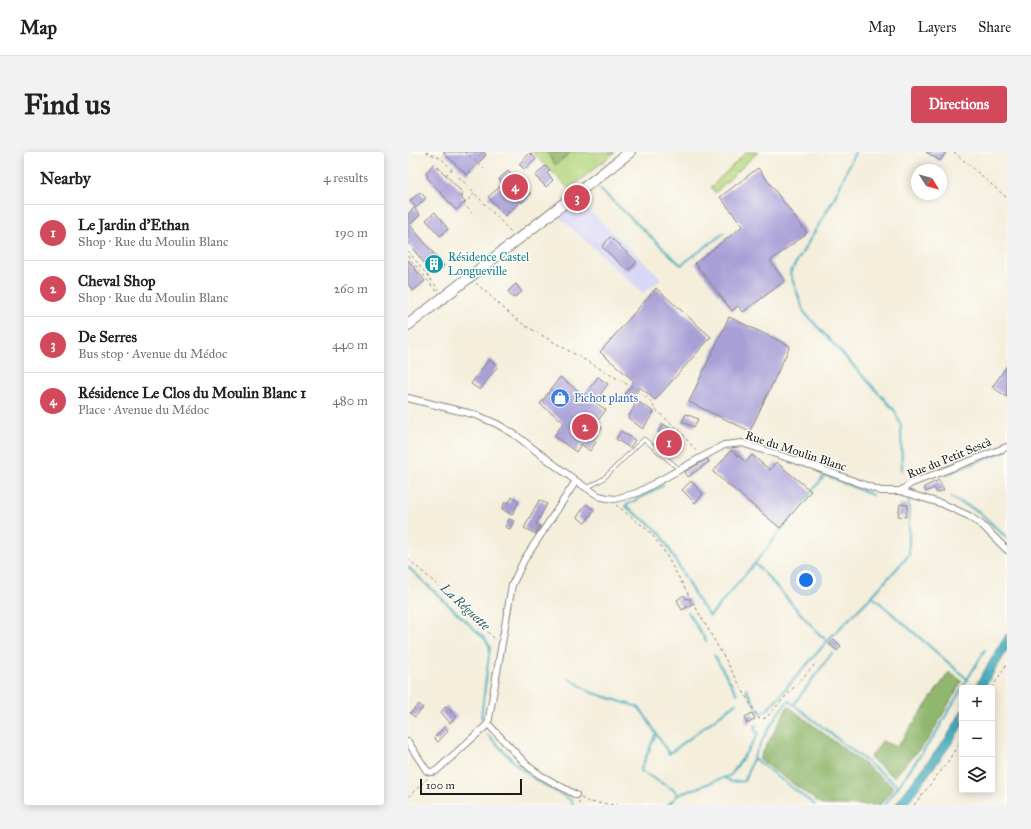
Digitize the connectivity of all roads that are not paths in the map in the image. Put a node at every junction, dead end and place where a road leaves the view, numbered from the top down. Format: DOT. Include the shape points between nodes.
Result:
graph roads {
  1 [pos="630,152"];
  2 [pos="408,325"];
  3 [pos="408,398"];
  4 [pos="1007,447"];
  5 [pos="679,469"];
  6 [pos="576,481"];
  7 [pos="587,488"];
  8 [pos="900,491"];
  9 [pos="1007,550"];
  10 [pos="488,724"];
  11 [pos="408,742"];
  12 [pos="576,796"];
  1 -- 2 [label="main road"];
  3 -- 6 [label="street" via="476,415 497,424"];
  4 -- 8 [label="street, Rue du Petit Sescà" via="912,483"];
  5 -- 7 [label="street, Rue du Moulin Blanc" via="637,493 615,499 599,496"];
  5 -- 7 [label="lane" via="644,438 610,474"];
  5 -- 8 [label="street, Rue du Moulin Blanc" via="724,445 742,443 881,491"];
  6 -- 7 [label="street"];
  6 -- 10 [label="street" via="524,560 512,585"];
  8 -- 9 [label="street, Rue du Moulin Blanc" via="943,504 968,516 982,525"];
  10 -- 11 [label="street" via="436,771 427,771"];
  10 -- 12 [label="street" via="529,767"];
}
